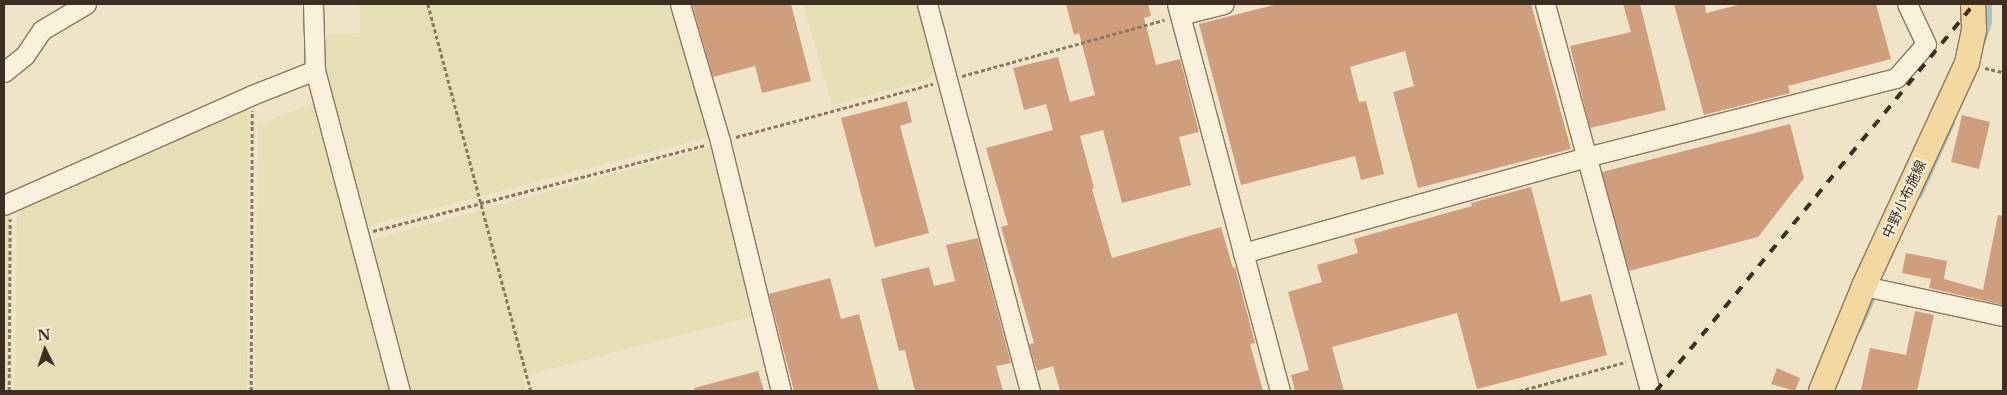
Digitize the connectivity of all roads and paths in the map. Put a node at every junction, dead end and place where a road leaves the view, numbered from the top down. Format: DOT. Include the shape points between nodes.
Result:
graph roads {
  1 [pos="86,4"];
  2 [pos="313,4"];
  3 [pos="428,4"];
  4 [pos="680,4"];
  5 [pos="927,4"];
  6 [pos="1224,4"];
  7 [pos="1545,4"];
  8 [pos="1907,4"];
  9 [pos="1973,4"];
  10 [pos="1178,10"];
  11 [pos="1982,67"];
  12 [pos="315,70"];
  13 [pos="4,72"];
  14 [pos="2003,72"];
  15 [pos="252,95"];
  16 [pos="720,142"];
  17 [pos="1586,157"];
  18 [pos="480,203"];
  19 [pos="7,204"];
  20 [pos="359,234"];
  21 [pos="1243,253"];
  22 [pos="1864,286"];
  23 [pos="2003,316"];
  24 [pos="1641,358"];
  25 [pos="9,391"];
  26 [pos="251,391"];
  27 [pos="400,391"];
  28 [pos="531,391"];
  29 [pos="781,391"];
  30 [pos="1030,391"];
  31 [pos="1280,391"];
  32 [pos="1519,391"];
  33 [pos="1650,391"];
  34 [pos="1821,391"];
  1 -- 13 [label="street" via="42,30 24,55"];
  2 -- 12 [label="street"];
  3 -- 18 [label="path"];
  4 -- 16 [label="street"];
  5 -- 30 [label="street"];
  6 -- 10 [label="street"];
  7 -- 17 [label="street"];
  8 -- 17 [label="street" via="1926,44 1896,78"];
  9 -- 22 [label="main road, 中野小布施線" via="1974,30 1967,63"];
  10 -- 21 [label="street"];
  11 -- 14 [label="path"];
  12 -- 15 [label="street"];
  12 -- 20 [label="street"];
  15 -- 19 [label="street"];
  15 -- 26 [label="path"];
  16 -- 18 [label="path"];
  16 -- 29 [label="street"];
  17 -- 21 [label="street"];
  17 -- 24 [label="street"];
  18 -- 20 [label="path"];
  18 -- 28 [label="path"];
  19 -- 25 [label="path"];
  20 -- 27 [label="street"];
  21 -- 31 [label="street"];
  22 -- 23 [label="street"];
  22 -- 34 [label="main road, 中野小布施線"];
  24 -- 32 [label="path"];
  24 -- 33 [label="street"];
}
